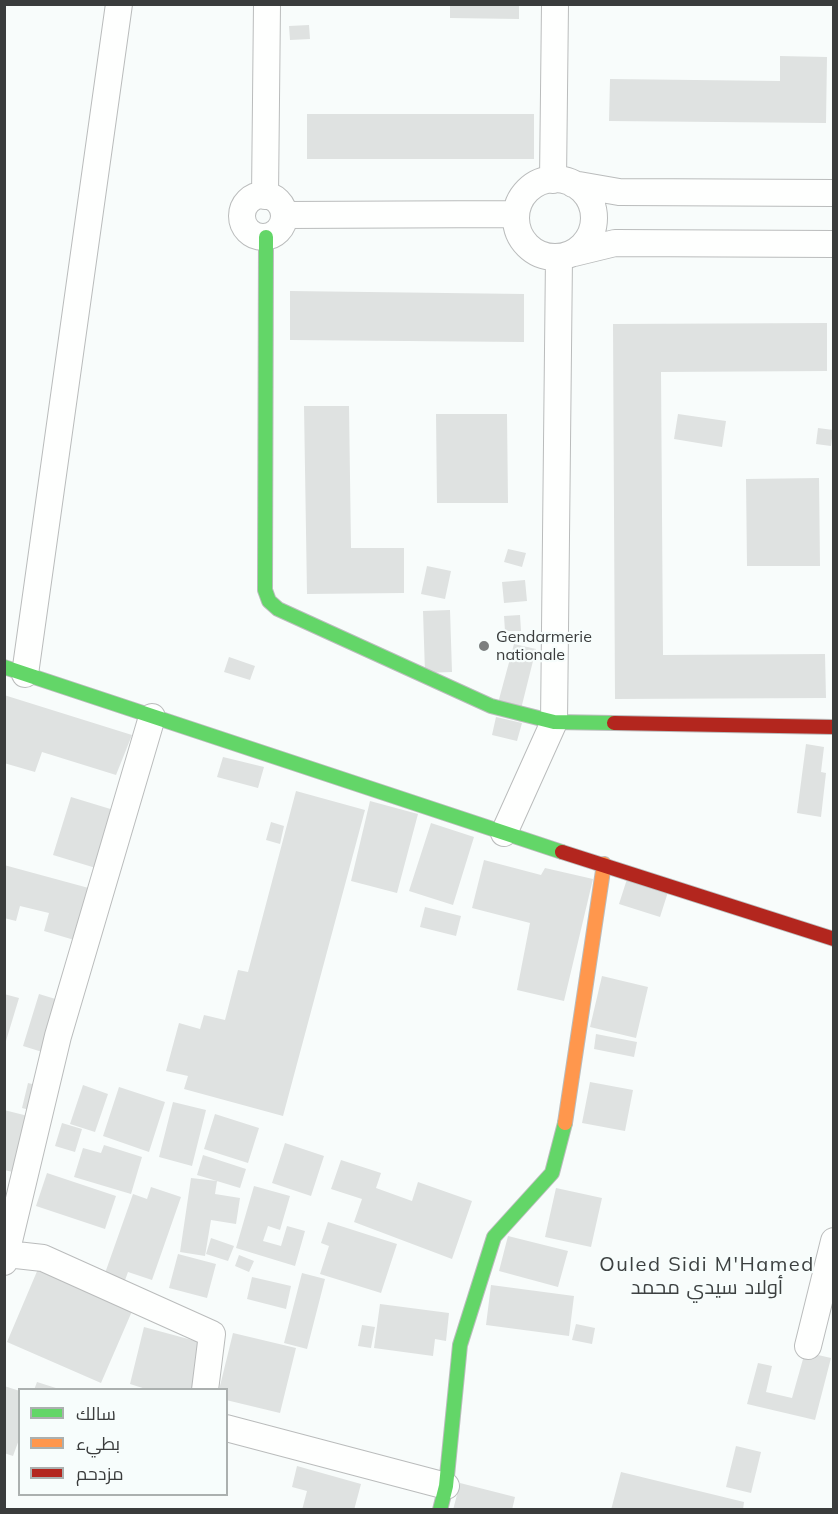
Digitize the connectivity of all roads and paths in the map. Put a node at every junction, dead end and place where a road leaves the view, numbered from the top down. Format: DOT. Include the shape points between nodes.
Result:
graph roads {
  1 [pos="119,4"];
  2 [pos="267,4"];
  3 [pos="555,4"];
  4 [pos="563,182"];
  5 [pos="834,193"];
  6 [pos="265,196"];
  7 [pos="284,214"];
  8 [pos="516,214"];
  9 [pos="266,237"];
  10 [pos="834,244"];
  11 [pos="566,255"];
  12 [pos="15,671"];
  13 [pos="152,717"];
  14 [pos="554,722"];
  15 [pos="834,727"];
  16 [pos="504,833"];
  17 [pos="604,864"];
  18 [pos="834,939"];
  19 [pos="834,1241"];
  20 [pos="6,1258"];
  21 [pos="808,1346"];
  22 [pos="204,1388"];
  23 [pos="228,1429"];
  24 [pos="443,1498"];
  1 -- 12 [label="street"];
  2 -- 6 [label="street"];
  3 -- 4 [label="street"];
  4 -- 5 [label="street" via="619,192"];
  4 -- 8 [label="street" via="539,183 528,190"];
  4 -- 11 [label="street" via="590,201 594,224 590,235"];
  6 -- 7 [label="street" via="278,201"];
  6 -- 9 [label="street" via="246,204 242,217 252,234"];
  7 -- 8 [label="street"];
  7 -- 9 [label="street" via="280,230"];
  8 -- 11 [label="street" via="523,241 539,253"];
  9 -- 14 [label="street" via="265,590 269,601 278,609 491,706"];
  10 -- 11 [label="street" via="615,243"];
  11 -- 14 [label="street"];
  12 -- 13 [label="street"];
  13 -- 16 [label="street"];
  13 -- 20 [label="street" via="58,1036"];
  14 -- 15 [label="street"];
  14 -- 16 [label="street"];
  16 -- 17 [label="street"];
  17 -- 18 [label="street"];
  17 -- 24 [label="street" via="560,1144 552,1173 494,1238 460,1345"];
  19 -- 21 [label="street"];
  20 -- 22 [label="street" via="43,1258 212,1334"];
  23 -- 24 [label="street"];
}
